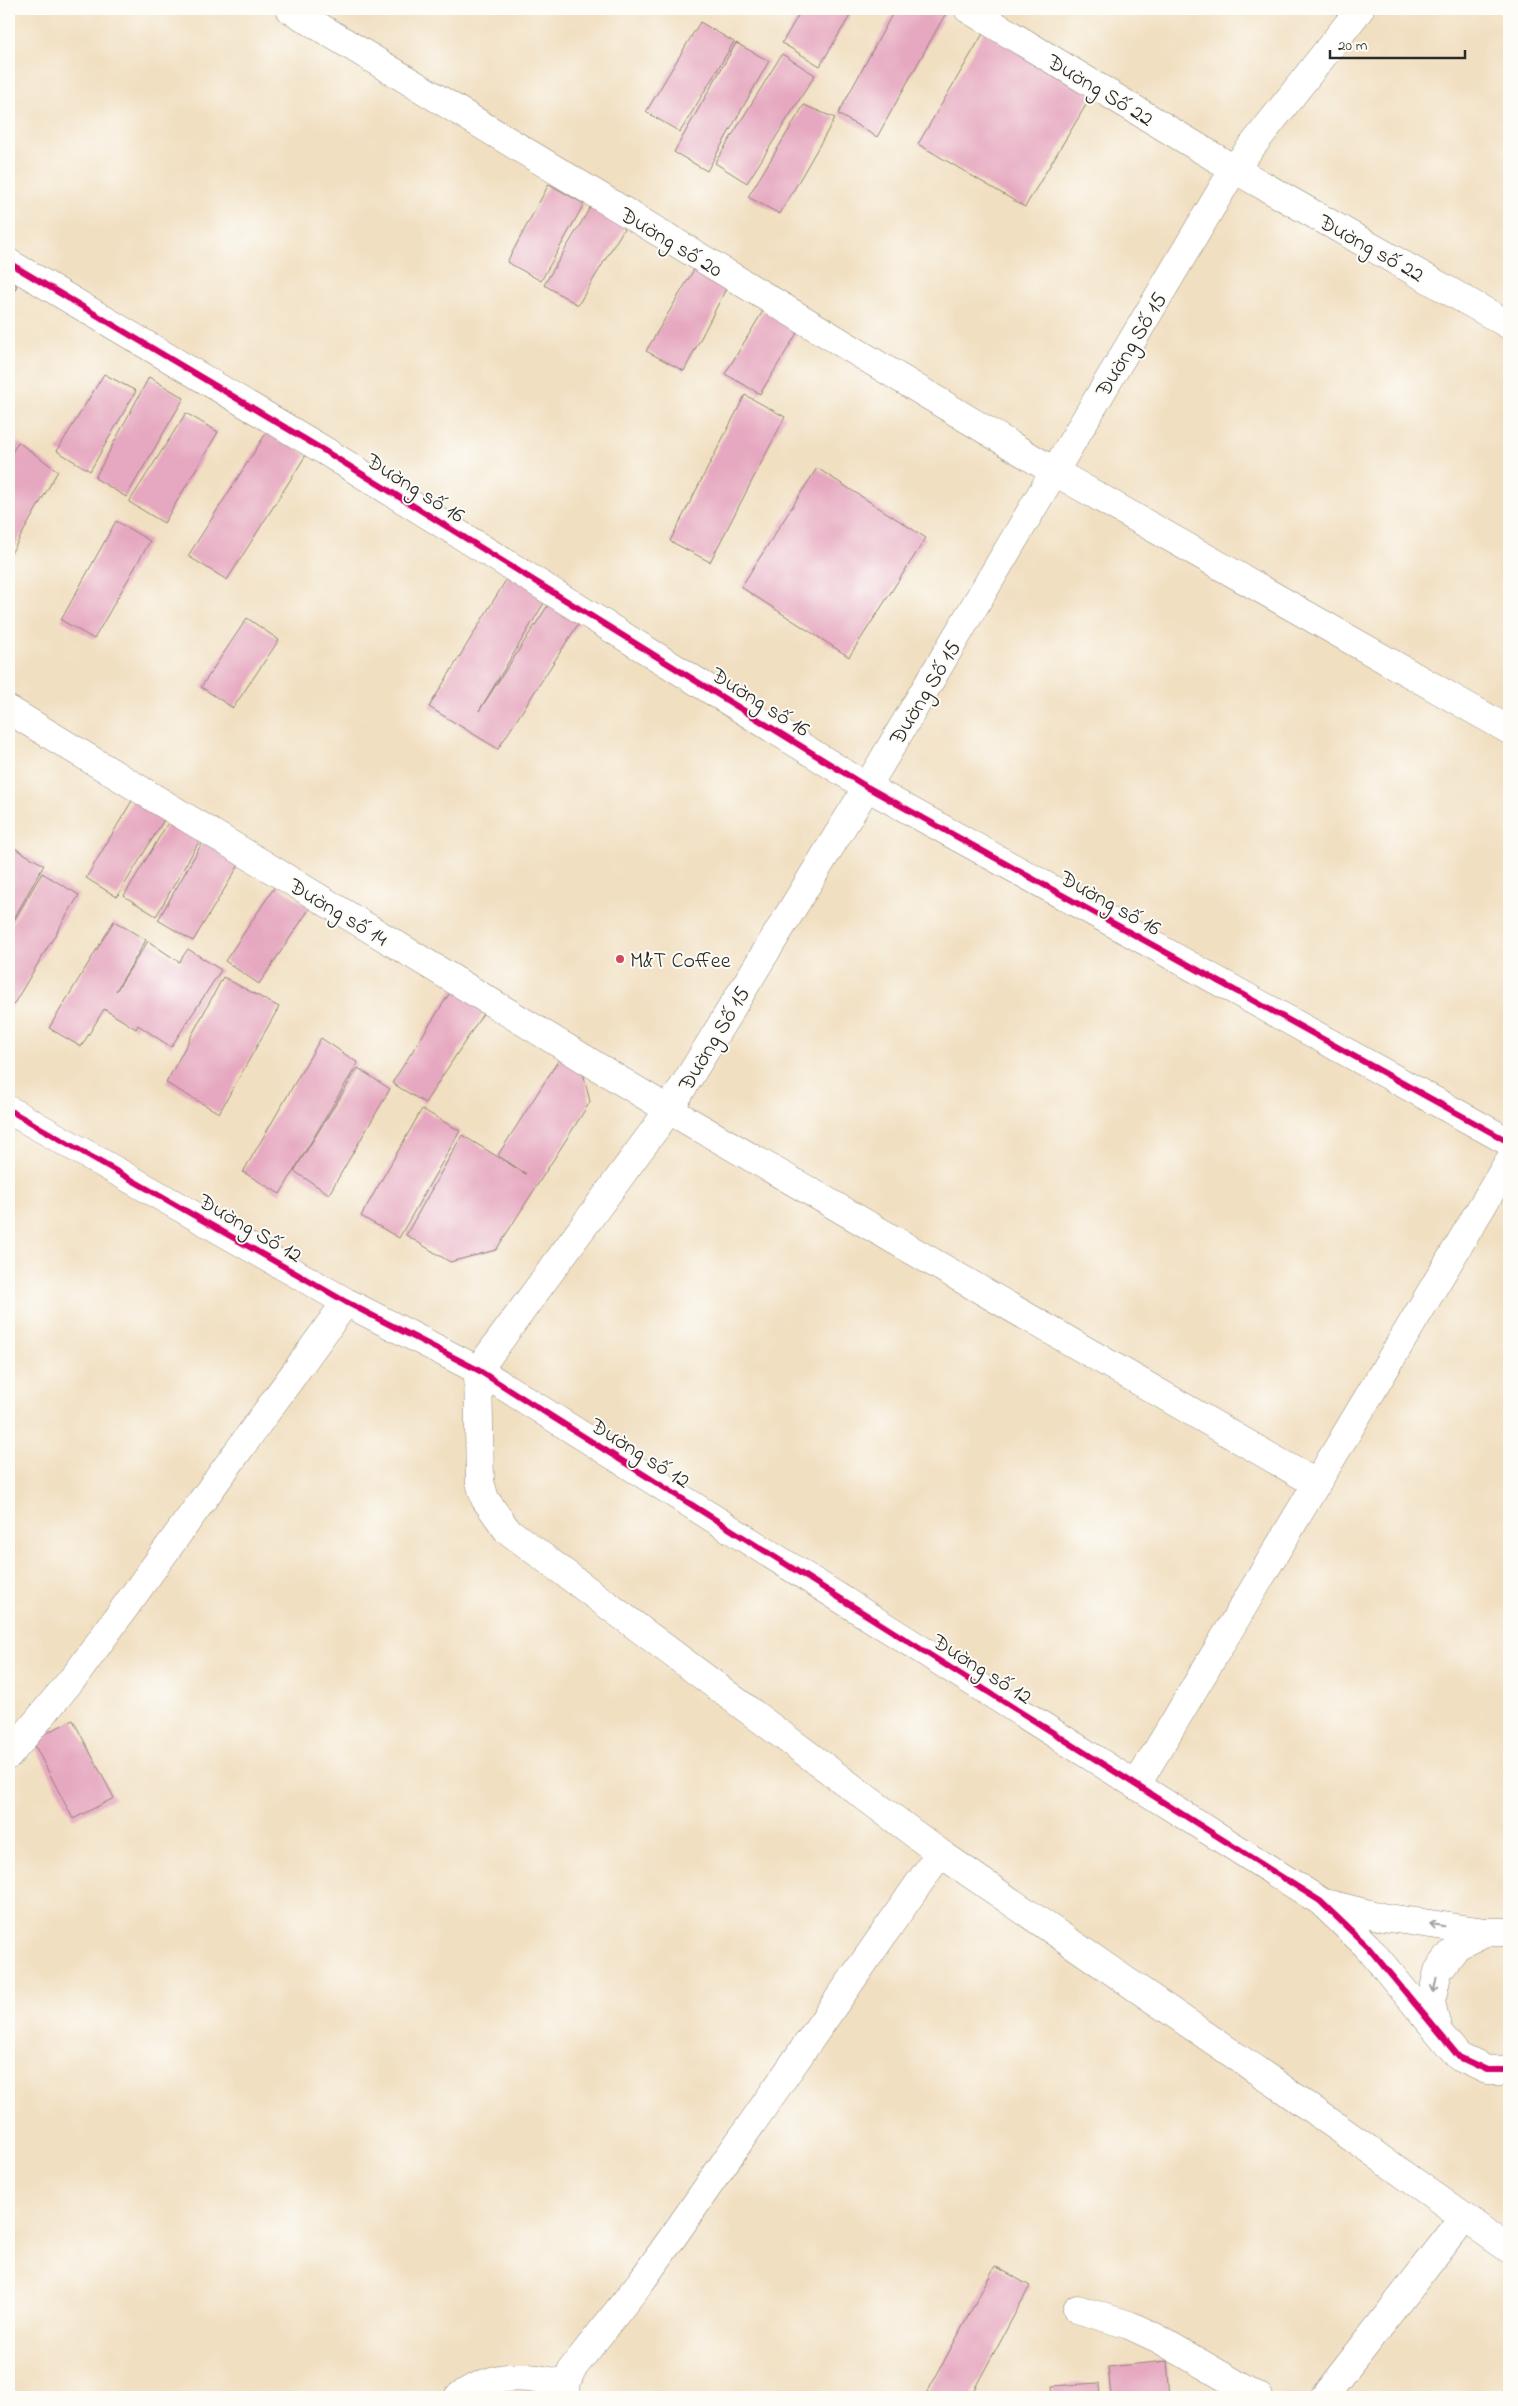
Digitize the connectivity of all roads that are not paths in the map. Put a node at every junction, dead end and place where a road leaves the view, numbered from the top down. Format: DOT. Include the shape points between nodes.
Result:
graph roads {
  1 [pos="290,9"];
  2 [pos="968,9"];
  3 [pos="1360,9"];
  4 [pos="1234,169"];
  5 [pos="9,263"];
  6 [pos="1509,324"];
  7 [pos="1054,472"];
  8 [pos="9,710"];
  9 [pos="1509,730"];
  10 [pos="867,787"];
  11 [pos="9,1110"];
  12 [pos="669,1110"];
  13 [pos="1509,1142"];
  14 [pos="1509,1161"];
  15 [pos="346,1302"];
  16 [pos="478,1370"];
  17 [pos="1317,1484"];
  18 [pos="9,1755"];
  19 [pos="1136,1786"];
  20 [pos="940,1852"];
  21 [pos="1320,1901"];
  22 [pos="1497,1932"];
  23 [pos="1438,2033"];
  24 [pos="1509,2070"];
  25 [pos="1464,2217"];
  26 [pos="1509,2250"];
  27 [pos="1078,2309"];
  28 [pos="566,2391"];
  29 [pos="458,2397"];
  30 [pos="1259,2397"];
  31 [pos="1324,2397"];
  1 -- 7 [label="street, Đường số 20"];
  2 -- 4 [label="street, Đường Số 22"];
  3 -- 4 [label="street, Đường Số 15"];
  4 -- 6 [label="street, Đường số 22"];
  4 -- 7 [label="street, Đường Số 15"];
  5 -- 10 [label="street, Đường số 16" via="324,451"];
  7 -- 9 [label="street, Đường số 20"];
  7 -- 10 [label="street, Đường Số 15"];
  8 -- 12 [label="street, Đường số 14"];
  10 -- 12 [label="street, Đường Số 15"];
  10 -- 13 [label="street, Đường số 16"];
  11 -- 15 [label="street, Đường Số 12"];
  12 -- 16 [label="street, Đường Số 15"];
  12 -- 17 [label="street, Đường số 14"];
  14 -- 17 [label="street"];
  15 -- 16 [label="street, Đường Số 12"];
  15 -- 18 [label="street" via="78,1672"];
  16 -- 19 [label="street, Đường số 12"];
  16 -- 20 [label="street" via="480,1482 486,1499 507,1530"];
  17 -- 19 [label="street"];
  19 -- 21 [label="street, Đường số 12"];
  20 -- 25 [label="street"];
  20 -- 28 [label="street" via="683,2223 572,2369"];
  22 -- 21 [label="street, one-way" via="1382,1917"];
  21 -- 23 [label="street, Đường số 12" via="1367,1946"];
  22 -- 23 [label="street, one-way" via="1457,1946 1438,1971 1431,2002"];
  23 -- 24 [label="street, Đường số 12" via="1459,2057 1487,2070"];
  25 -- 26 [label="street"];
  25 -- 31 [label="street"];
  27 -- 30 [label="street" via="1157,2338"];
  28 -- 29 [label="street" via="524,2376 508,2376 474,2387"];
}
